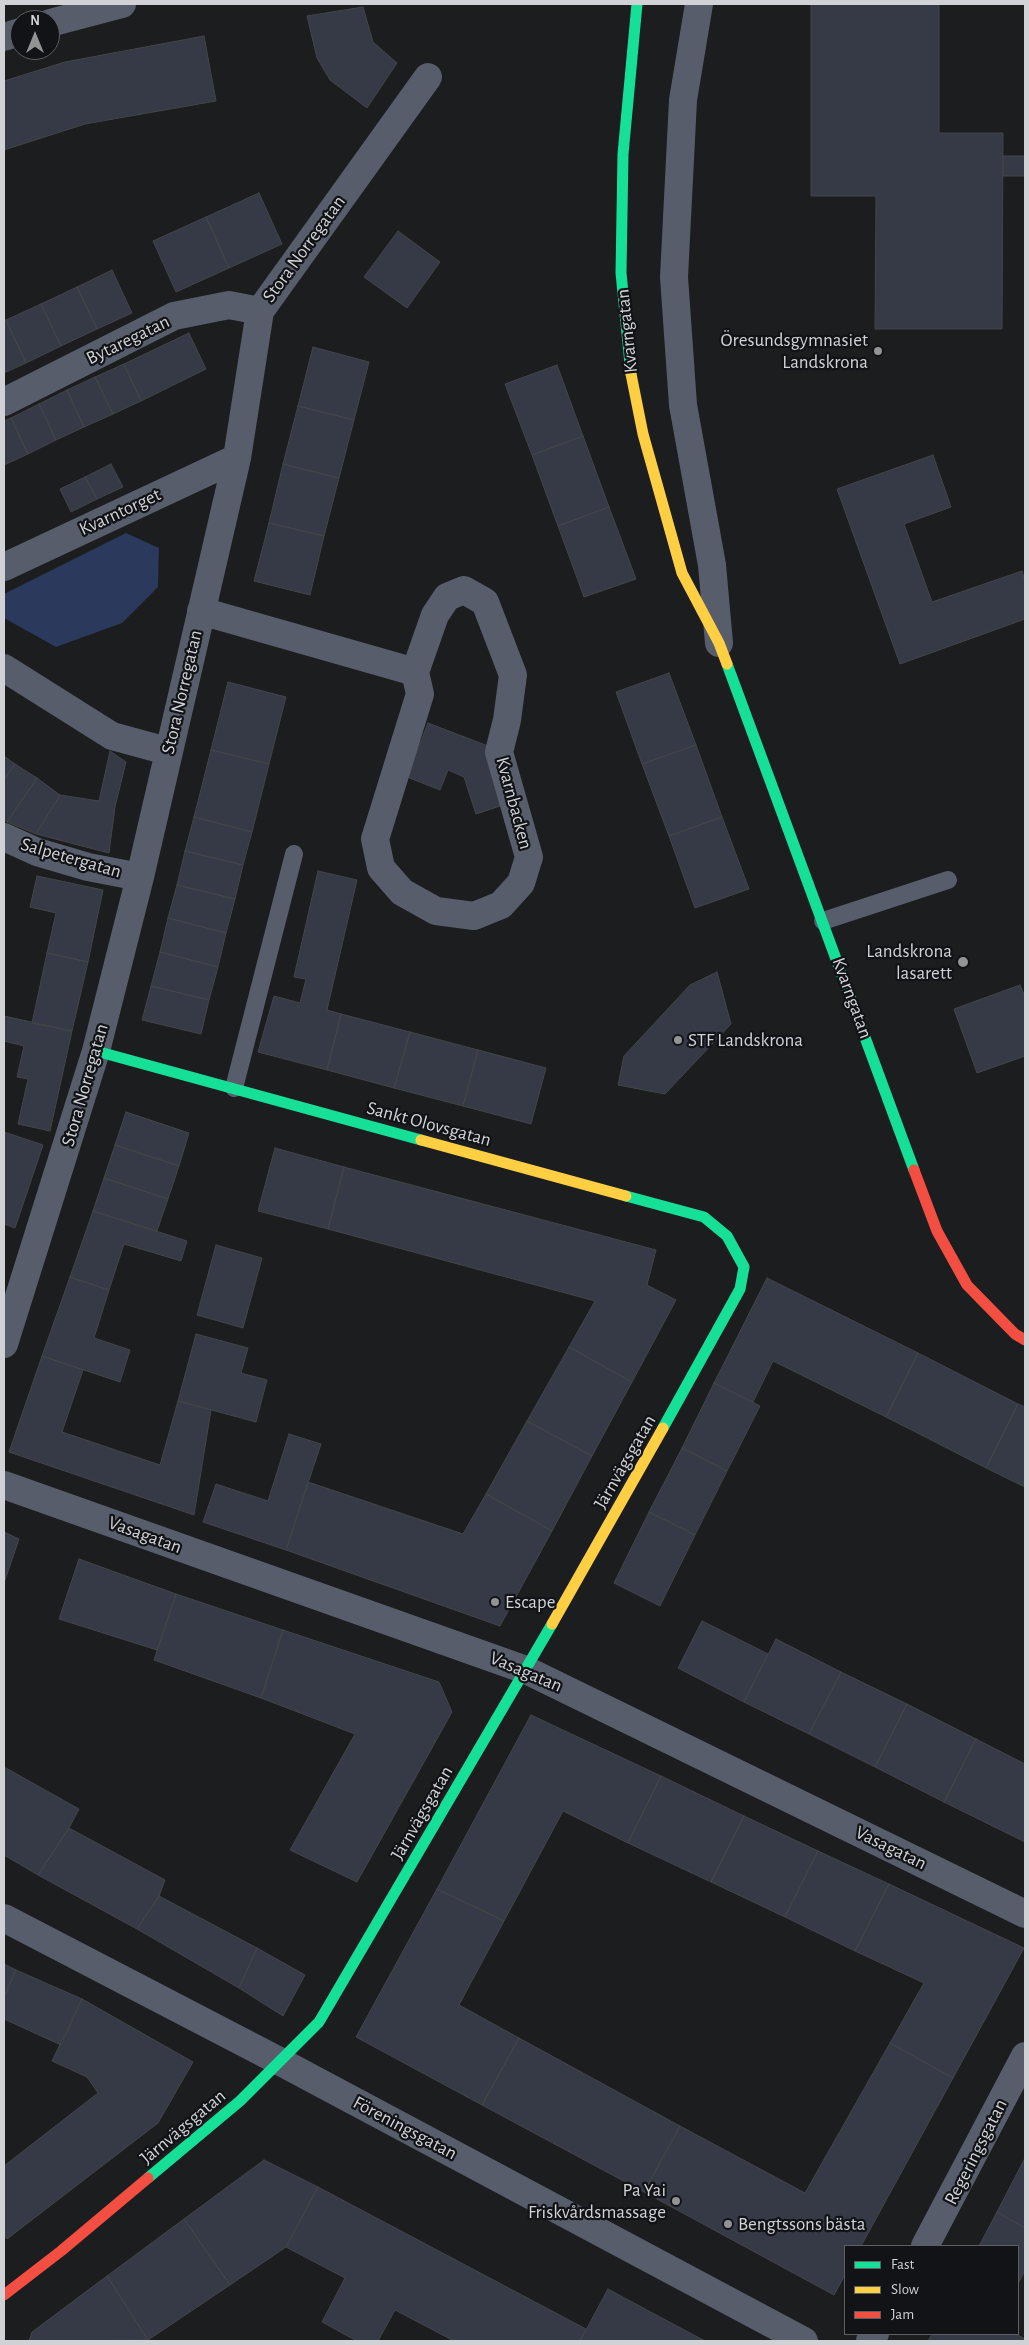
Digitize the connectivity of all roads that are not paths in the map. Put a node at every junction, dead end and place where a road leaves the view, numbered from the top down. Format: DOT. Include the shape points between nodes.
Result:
graph roads {
  1 [pos="122,4"];
  2 [pos="637,4"];
  3 [pos="699,4"];
  4 [pos="75,10"];
  5 [pos="60,18"];
  6 [pos="428,77"];
  7 [pos="260,311"];
  8 [pos="4,402"];
  9 [pos="237,458"];
  10 [pos="4,567"];
  11 [pos="201,611"];
  12 [pos="719,643"];
  13 [pos="4,668"];
  14 [pos="415,672"];
  15 [pos="168,751"];
  16 [pos="4,837"];
  17 [pos="294,854"];
  18 [pos="140,877"];
  19 [pos="948,880"];
  20 [pos="823,921"];
  21 [pos="96,1051"];
  22 [pos="234,1088"];
  23 [pos="738,1253"];
  24 [pos="11,1302"];
  25 [pos="1020,1337"];
  26 [pos="4,1344"];
  27 [pos="4,1484"];
  28 [pos="526,1670"];
  29 [pos="1025,1914"];
  30 [pos="4,1918"];
  31 [pos="1025,2056"];
  32 [pos="281,2062"];
  33 [pos="926,2245"];
  34 [pos="4,2295"];
  35 [pos="804,2341"];
  1 -- 4 [label="street"];
  2 -- 12 [label="street, Kvarngatan" via="623,154 621,274 631,372 645,443 682,573"];
  3 -- 12 [label="street, Kvarngatan" via="683,100 674,277 683,405 712,565"];
  4 -- 5 [label="street"];
  6 -- 7 [label="street, Stora Norregatan"];
  7 -- 8 [label="street, Bytaregatan" via="229,305 174,316"];
  7 -- 9 [label="street, Stora Norregatan"];
  9 -- 10 [label="street, Kvarntorget"];
  9 -- 11 [label="street, Stora Norregatan"];
  11 -- 14 [label="street"];
  11 -- 15 [label="street, Stora Norregatan"];
  12 -- 20 [label="street, Kvarngatan"];
  13 -- 15 [label="street" via="112,736"];
  14 -- 14 [label="street, Kvarnbacken" via="435,615 447,597 464,590 485,602 513,675 499,752 529,857 521,883 501,905 474,916 436,911 402,892 381,868 375,840 420,694"];
  15 -- 18 [label="street, Stora Norregatan"];
  16 -- 18 [label="street, Salpetergatan" via="37,852 88,867"];
  17 -- 22 [label="lane"];
  18 -- 21 [label="street, Stora Norregatan"];
  19 -- 20 [label="lane"];
  20 -- 25 [label="street, Kvarngatan" via="938,1231 967,1285"];
  21 -- 22 [label="street, Sankt Olovsgatan"];
  21 -- 24 [label="street, Stora Norregatan"];
  22 -- 23 [label="street, Sankt Olovsgatan" via="704,1218 727,1236"];
  23 -- 28 [label="street, Järnvägsgatan" via="744,1267 740,1289"];
  24 -- 26 [label="street, Stora Norregatan"];
  27 -- 28 [label="street, Vasagatan"];
  28 -- 29 [label="street, Vasagatan"];
  28 -- 32 [label="street, Järnvägsgatan" via="319,2022"];
  30 -- 32 [label="street, Föreningsgatan"];
  31 -- 33 [label="street, Regeringsgatan"];
  32 -- 34 [label="street, Järnvägsgatan" via="225,2114"];
  32 -- 35 [label="street, Föreningsgatan"];
}
